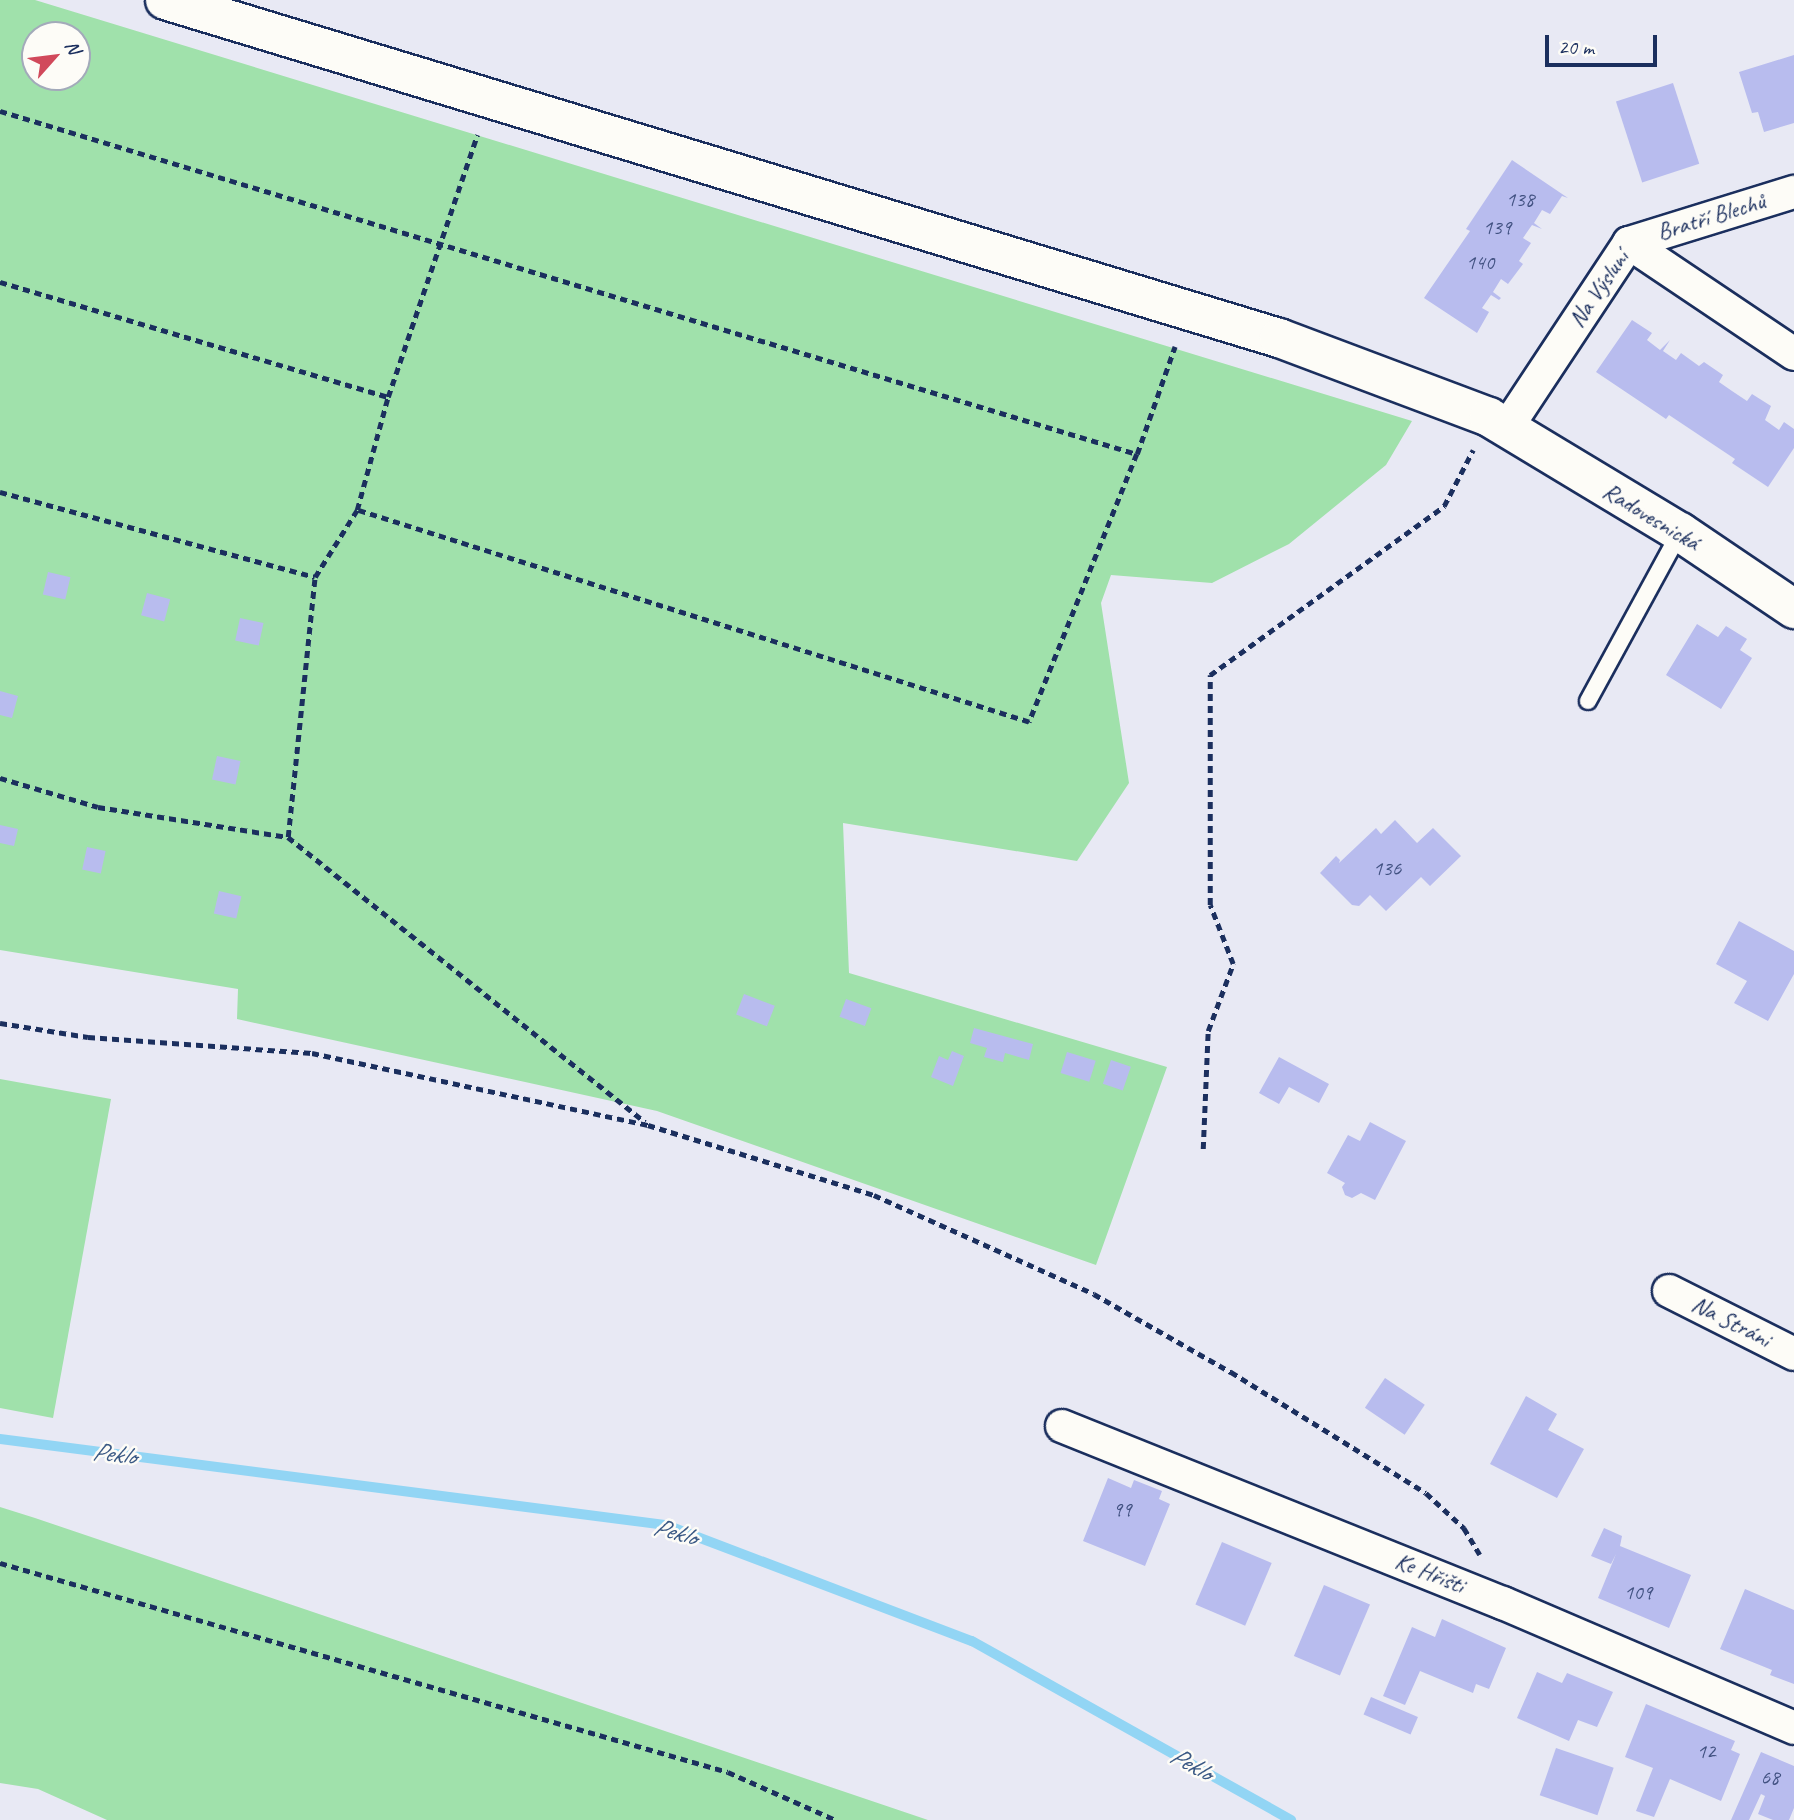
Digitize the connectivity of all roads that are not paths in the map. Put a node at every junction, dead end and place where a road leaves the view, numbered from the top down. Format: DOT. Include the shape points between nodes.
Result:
graph roads {
  1 [pos="165,0"];
  2 [pos="1794,192"];
  3 [pos="1629,243"];
  4 [pos="1794,354"];
  5 [pos="1498,423"];
  6 [pos="1680,532"];
  7 [pos="1794,609"];
  8 [pos="1588,701"];
  9 [pos="1669,1291"];
  10 [pos="1794,1354"];
  11 [pos="1062,1426"];
  12 [pos="1794,1728"];
  1 -- 5 [label="street, Radovesnická" via="1188,309 1279,338"];
  2 -- 3 [label="street, Bratří Blechů"];
  3 -- 4 [label="street, Na Výsluní"];
  3 -- 5 [label="street, Na Výsluní"];
  5 -- 6 [label="street, Radovesnická"];
  6 -- 7 [label="street, Radovesnická"];
  6 -- 8 [label="lane"];
  9 -- 10 [label="street, Na Stráni"];
  11 -- 12 [label="street, Ke Hřišti" via="1503,1603"];
}
